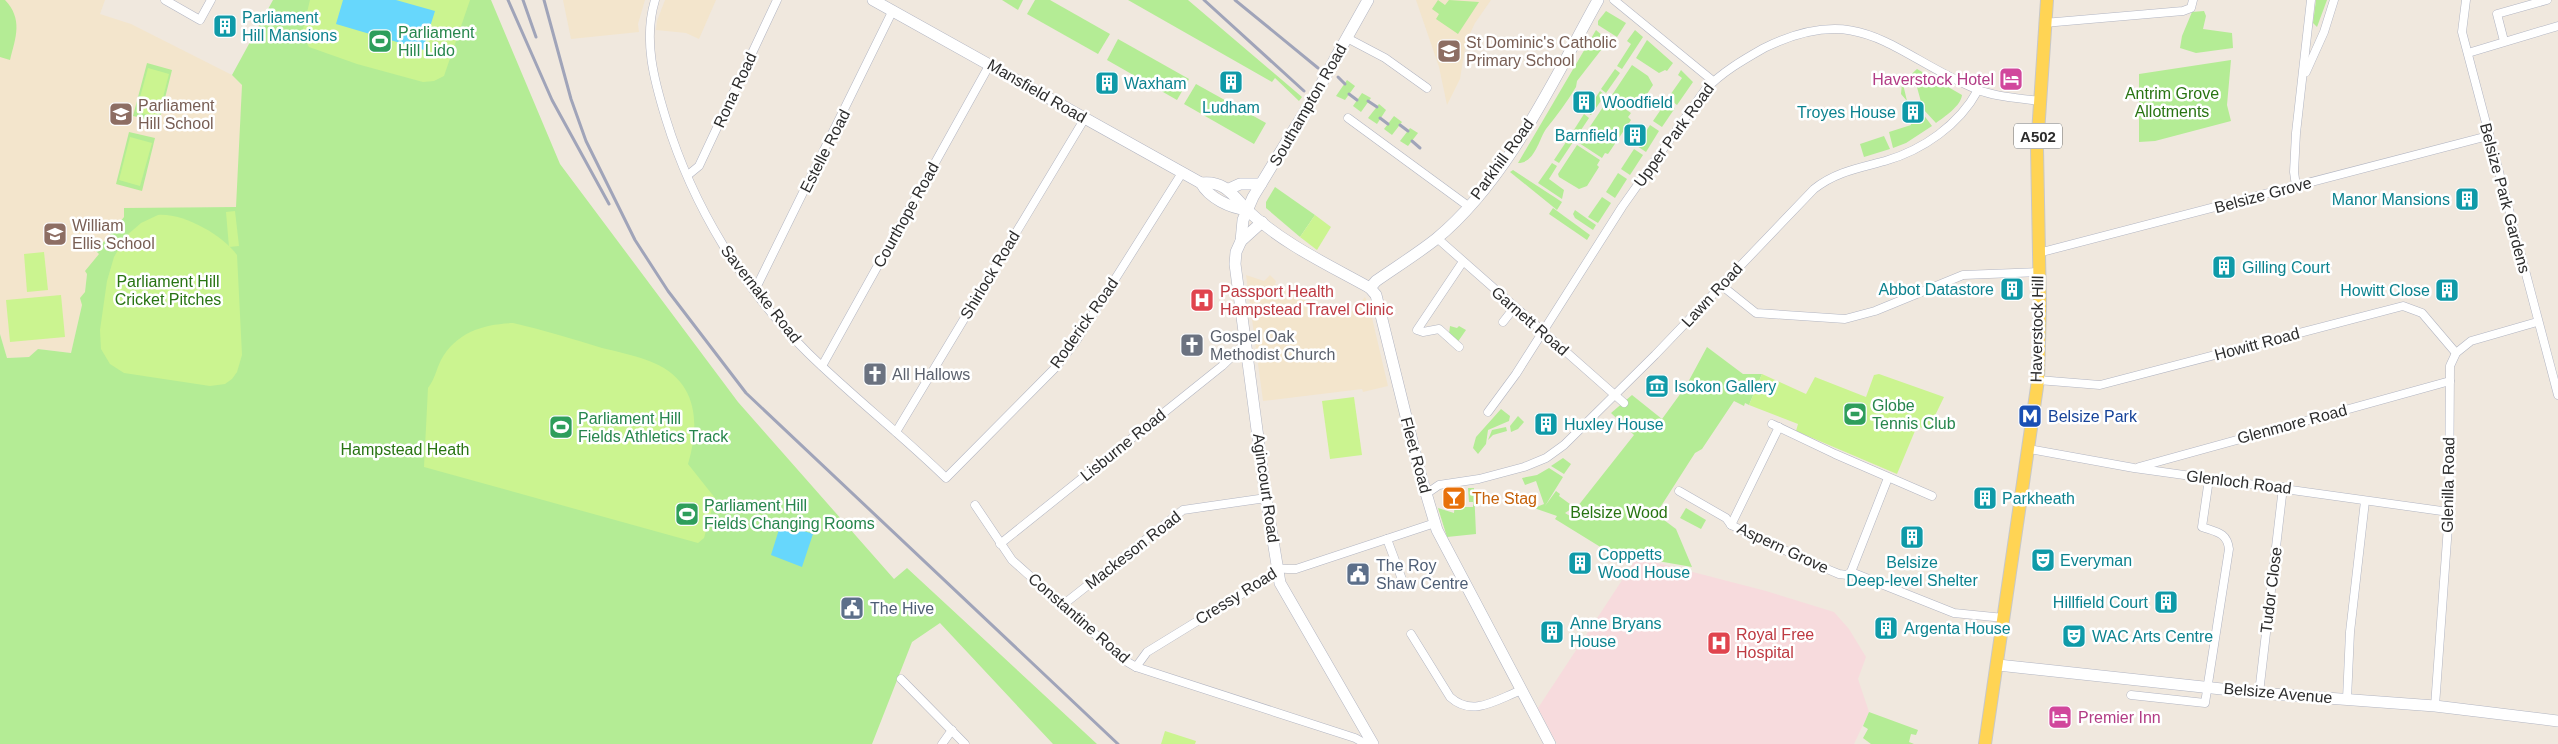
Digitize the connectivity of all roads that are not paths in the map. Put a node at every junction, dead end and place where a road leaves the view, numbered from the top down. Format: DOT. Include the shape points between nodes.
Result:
graph roads {
  1 [pos="164,0"];
  2 [pos="211,0"];
  3 [pos="656,0"];
  4 [pos="777,0"];
  5 [pos="873,0"];
  6 [pos="1368,0"];
  7 [pos="1598,0"];
  8 [pos="1614,0"];
  9 [pos="2046,0"];
  10 [pos="2311,0"];
  11 [pos="2334,0"];
  12 [pos="2466,0"];
  13 [pos="2547,0"];
  14 [pos="2192,4"];
  15 [pos="893,10"];
  16 [pos="2044,23"];
  17 [pos="2558,26"];
  18 [pos="1347,38"];
  19 [pos="2504,41"];
  20 [pos="2468,53"];
  21 [pos="990,64"];
  22 [pos="2303,78"];
  23 [pos="1713,81"];
  24 [pos="1427,88"];
  25 [pos="1978,90"];
  26 [pos="2039,101"];
  27 [pos="1085,118"];
  28 [pos="1348,118"];
  29 [pos="2488,136"];
  30 [pos="1182,173"];
  31 [pos="688,175"];
  32 [pos="1201,183"];
  33 [pos="1261,184"];
  34 [pos="2296,186"];
  35 [pos="1229,189"];
  36 [pos="1468,206"];
  37 [pos="1248,210"];
  38 [pos="1262,222"];
  39 [pos="1436,238"];
  40 [pos="1241,241"];
  41 [pos="2038,253"];
  42 [pos="1462,263"];
  43 [pos="2038,272"];
  44 [pos="1721,285"];
  45 [pos="1370,288"];
  46 [pos="754,290"];
  47 [pos="1514,308"];
  48 [pos="1503,322"];
  49 [pos="2537,322"];
  50 [pos="1542,330"];
  51 [pos="1245,344"];
  52 [pos="1460,348"];
  53 [pos="2456,353"];
  54 [pos="822,366"];
  55 [pos="2038,380"];
  56 [pos="2450,381"];
  57 [pos="1613,394"];
  58 [pos="2558,395"];
  59 [pos="1624,403"];
  60 [pos="1488,412"];
  61 [pos="896,432"];
  62 [pos="2029,449"];
  63 [pos="2134,468"];
  64 [pos="946,478"];
  65 [pos="1888,478"];
  66 [pos="2209,479"];
  67 [pos="2283,487"];
  68 [pos="1425,489"];
  69 [pos="1679,491"];
  70 [pos="1932,496"];
  71 [pos="1266,498"];
  72 [pos="2365,501"];
  73 [pos="975,505"];
  74 [pos="2449,512"];
  75 [pos="1435,524"];
  76 [pos="1731,525"];
  77 [pos="1387,539"];
  78 [pos="1000,544"];
  79 [pos="1277,569"];
  80 [pos="1851,572"];
  81 [pos="1403,582"];
  82 [pos="1064,604"];
  83 [pos="2004,618"];
  84 [pos="1411,634"];
  85 [pos="1998,665"];
  86 [pos="1136,668"];
  87 [pos="901,679"];
  88 [pos="2208,687"];
  89 [pos="1522,690"];
  90 [pos="2258,693"];
  91 [pos="2131,695"];
  92 [pos="2347,699"];
  93 [pos="2435,706"];
  94 [pos="2558,721"];
  95 [pos="952,730"];
  96 [pos="1359,734"];
  97 [pos="942,744"];
  98 [pos="965,744"];
  99 [pos="1366,744"];
  100 [pos="1373,744"];
  101 [pos="1550,744"];
  102 [pos="1985,744"];
  1 -- 2 [label="street" via="200,20"];
  3 -- 31 [label="street, Savernake Road" via="649,36 654,77 671,134"];
  4 -- 31 [label="street, Rona Road" via="699,166"];
  5 -- 15 [label="main road, Mansfield Road"];
  6 -- 18 [label="main road, Southampton Road"];
  7 -- 36 [label="main road, Parkhill Road" via="1525,131"];
  8 -- 23 [label="street"];
  9 -- 16 [label="main road, Haverstock Hill / A502"];
  10 -- 22 [label="street"];
  11 -- 22 [label="street" via="2324,32"];
  12 -- 20 [label="street, Belsize Park Gardens" via="2462,32"];
  13 -- 19 [label="street" via="2498,14"];
  14 -- 16 [label="street" via="2183,11"];
  15 -- 21 [label="main road, Mansfield Road"];
  15 -- 46 [label="street, Estelle Road"];
  16 -- 26 [label="main road, Haverstock Hill / A502"];
  17 -- 19 [label="street"];
  18 -- 24 [label="street" via="1385,58"];
  18 -- 33 [label="main road, Southampton Road, bridge"];
  19 -- 20 [label="street"];
  20 -- 29 [label="street, Belsize Park Gardens"];
  21 -- 27 [label="main road, Mansfield Road"];
  21 -- 54 [label="street, Courthope Road"];
  22 -- 34 [label="street" via="2294,155"];
  23 -- 25 [label="street, Upper Park Road" via="1786,38 1806,30 1838,24 1876,34"];
  23 -- 50 [label="street, Upper Park Road" via="1622,207"];
  25 -- 26 [label="street, Upper Park Road"];
  25 -- 44 [label="street, Lawn Road" via="1956,120 1926,143 1899,157 1824,181"];
  26 -- 41 [label="main road, Haverstock Hill / A502"];
  27 -- 30 [label="main road, Mansfield Road"];
  27 -- 61 [label="street, Shirlock Road"];
  28 -- 36 [label="street"];
  29 -- 34 [label="street, Belsize Grove"];
  29 -- 49 [label="street, Belsize Park Gardens"];
  30 -- 32 [label="main road, Mansfield Road"];
  30 -- 64 [label="street, Roderick Road" via="1057,366"];
  31 -- 46 [label="street, Savernake Road" via="714,232"];
  32 -- 35 [label="main road, Mansfield Road" via="1211,182"];
  32 -- 37 [label="main road, Mansfield Road" via="1206,192 1234,208"];
  33 -- 35 [label="main road, Mansfield Road" via="1240,184"];
  33 -- 37 [label="main road, Southampton Road"];
  34 -- 41 [label="street, Belsize Grove"];
  35 -- 37 [label="main road"];
  36 -- 39 [label="main road, Parkhill Road"];
  37 -- 38 [label="main road"];
  37 -- 40 [label="main road, Agincourt Road" via="1240,231"];
  38 -- 40 [label="main road"];
  38 -- 45 [label="main road" via="1320,263"];
  39 -- 42 [label="street, Garnett Road"];
  39 -- 45 [label="main road, Parkhill Road"];
  40 -- 51 [label="main road, Agincourt Road" via="1235,264"];
  41 -- 43 [label="main road, Haverstock Hill / A502"];
  42 -- 47 [label="street, Garnett Road"];
  42 -- 52 [label="street" via="1417,330 1439,329"];
  43 -- 44 [label="street" via="1962,275 1875,311 1845,319 1756,313"];
  43 -- 55 [label="main road, Haverstock Hill / A502"];
  44 -- 57 [label="street, Lawn Road"];
  45 -- 68 [label="main road, Fleet Road" via="1378,301"];
  46 -- 54 [label="street, Savernake Road"];
  47 -- 48 [label="street"];
  47 -- 50 [label="street, Garnett Road"];
  49 -- 53 [label="street" via="2471,341"];
  49 -- 58 [label="street, Belsize Park Gardens"];
  50 -- 57 [label="street, Garnett Road"];
  50 -- 60 [label="street, Upper Park Road"];
  51 -- 71 [label="main road, Agincourt Road"];
  51 -- 78 [label="street, Lisburne Road"];
  53 -- 55 [label="street, Howitt Road" via="2422,313 2403,306 2100,385"];
  53 -- 56 [label="street, Glenilla Road" via="2450,366"];
  54 -- 61 [label="street, Savernake Road"];
  55 -- 62 [label="main road, Haverstock Hill / A502"];
  56 -- 63 [label="street, Glenmore Road"];
  56 -- 74 [label="street, Glenilla Road"];
  57 -- 59 [label="street, Garnett Road"];
  57 -- 68 [label="street, Lawn Road" via="1578,433 1546,458 1505,473 1439,485 1435,483"];
  61 -- 64 [label="street, Savernake Road"];
  62 -- 63 [label="street, Glenloch Road"];
  62 -- 83 [label="main road, Haverstock Hill / A502"];
  63 -- 66 [label="street, Glenloch Road"];
  65 -- 70 [label="street, Aspern Grove"];
  65 -- 76 [label="street, Aspern Grove" via="1776,425"];
  65 -- 80 [label="street, Aspern Grove"];
  66 -- 67 [label="street, Glenloch Road"];
  66 -- 88 [label="street" via="2202,527 2223,533 2229,549"];
  67 -- 72 [label="street, Glenloch Road"];
  67 -- 90 [label="street, Tudor Close"];
  68 -- 75 [label="main road, Fleet Road"];
  69 -- 76 [label="street" via="1726,518"];
  71 -- 79 [label="main road, Agincourt Road"];
  71 -- 82 [label="street, Mackeson Road" via="1183,510"];
  72 -- 74 [label="street, Glenloch Road"];
  72 -- 92 [label="street" via="2350,632"];
  73 -- 78 [label="street, Constantine Road"];
  74 -- 93 [label="street, Glenilla Road"];
  75 -- 77 [label="street, Cressy Road"];
  75 -- 89 [label="main road, Fleet Road"];
  76 -- 80 [label="street, Aspern Grove" via="1839,574"];
  77 -- 79 [label="street, Cressy Road" via="1296,569 1285,566"];
  77 -- 81 [label="street"];
  78 -- 82 [label="street, Constantine Road" via="1012,560"];
  79 -- 86 [label="street, Cressy Road" via="1266,579 1147,652"];
  79 -- 96 [label="main road, Agincourt Road" via="1280,582"];
  80 -- 83 [label="street, Aspern Grove" via="1954,613"];
  82 -- 86 [label="street, Constantine Road"];
  83 -- 85 [label="main road, Haverstock Hill / A502"];
  84 -- 89 [label="street" via="1450,697 1459,705 1477,707"];
  85 -- 88 [label="main road, Belsize Avenue"];
  85 -- 102 [label="main road, Haverstock Hill / A502"];
  86 -- 96 [label="street, Constantine Road"];
  87 -- 95 [label="street"];
  88 -- 90 [label="main road, Belsize Avenue"];
  88 -- 91 [label="street" via="2205,703"];
  89 -- 101 [label="main road, Fleet Road"];
  90 -- 92 [label="main road, Belsize Avenue"];
  92 -- 93 [label="main road, Belsize Avenue"];
  93 -- 94 [label="main road, Belsize Avenue"];
  95 -- 97 [label="street"];
  95 -- 98 [label="street"];
  96 -- 99 [label="street, Constantine Road"];
  96 -- 100 [label="main road, Agincourt Road"];
}
